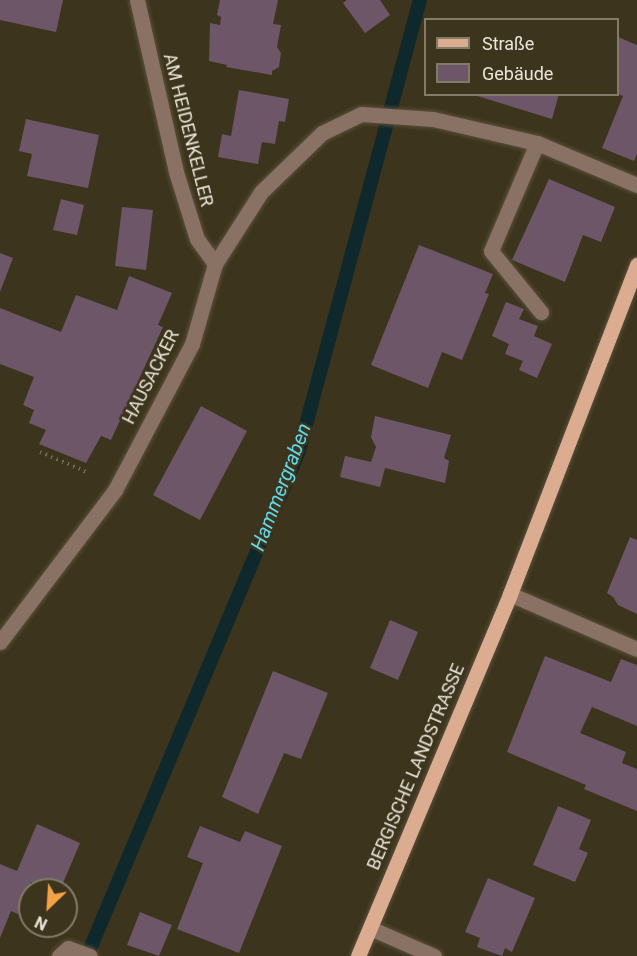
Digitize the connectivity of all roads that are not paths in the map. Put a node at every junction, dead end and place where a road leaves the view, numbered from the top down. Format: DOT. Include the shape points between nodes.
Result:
graph roads {
  1 [pos="137,0"];
  2 [pos="537,143"];
  3 [pos="637,185"];
  4 [pos="214,264"];
  5 [pos="637,265"];
  6 [pos="541,312"];
  7 [pos="510,594"];
  8 [pos="0,642"];
  9 [pos="637,649"];
  10 [pos="370,928"];
  11 [pos="63,952"];
  12 [pos="90,956"];
  13 [pos="358,956"];
  14 [pos="434,956"];
  1 -- 4 [label="street, AM HEIDENKELLER" via="176,172 197,239"];
  2 -- 3 [label="street, HAUSACKER"];
  2 -- 4 [label="street, HAUSACKER" via="432,119 361,114 322,133 261,192"];
  2 -- 6 [label="street" via="491,251"];
  4 -- 8 [label="street, HAUSACKER" via="192,345 115,489"];
  5 -- 7 [label="main road, BERGISCHE LANDSTRASSE"];
  7 -- 9 [label="street"];
  7 -- 10 [label="main road, BERGISCHE LANDSTRASSE"];
  10 -- 13 [label="main road, BERGISCHE LANDSTRASSE"];
  10 -- 14 [label="street"];
  11 -- 12 [label="street"];
}
